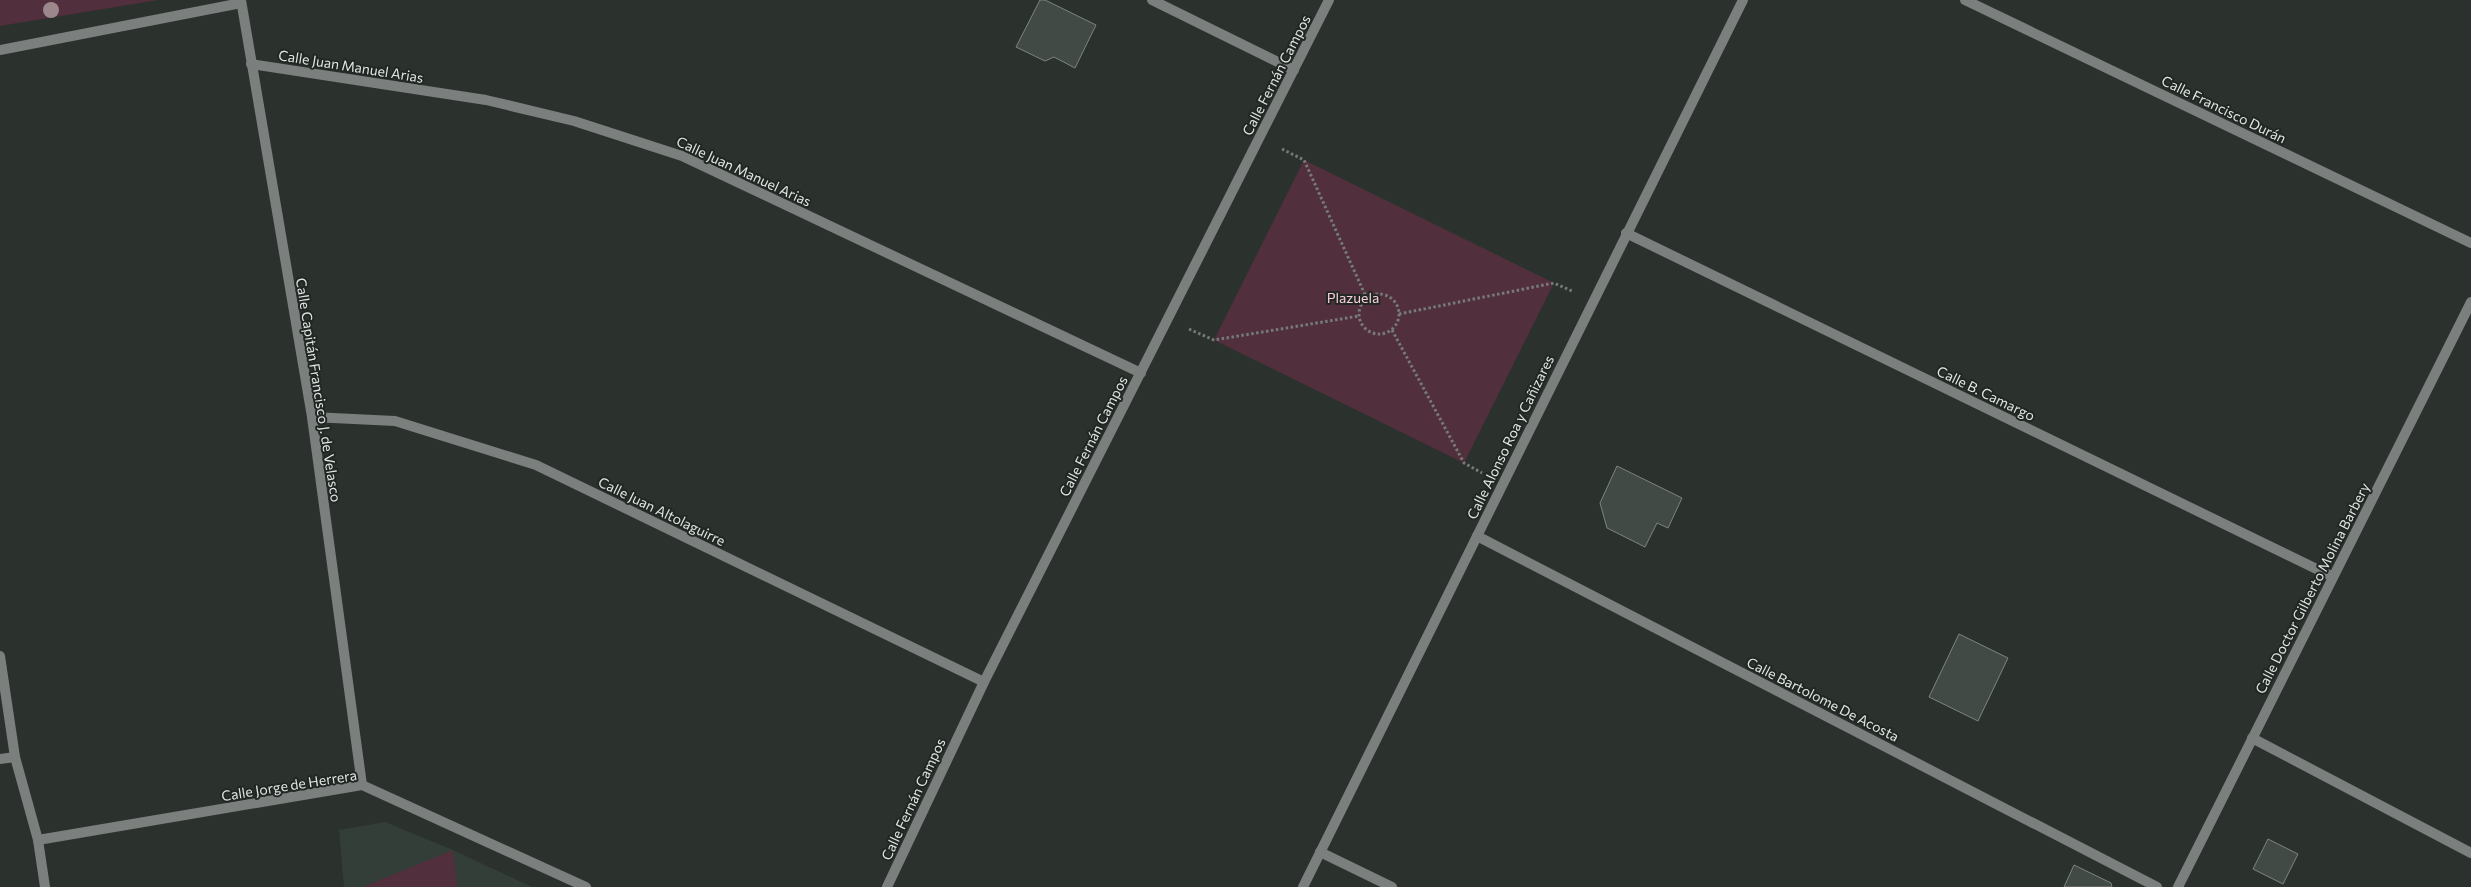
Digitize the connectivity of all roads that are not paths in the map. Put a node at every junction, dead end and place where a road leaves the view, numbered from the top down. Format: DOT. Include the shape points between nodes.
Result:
graph roads {
  1 [pos="1152,0"];
  2 [pos="1329,0"];
  3 [pos="1743,0"];
  4 [pos="1965,0"];
  5 [pos="241,1"];
  6 [pos="0,50"];
  7 [pos="251,64"];
  8 [pos="1294,70"];
  9 [pos="1626,233"];
  10 [pos="2471,243"];
  11 [pos="2471,302"];
  12 [pos="1141,373"];
  13 [pos="312,417"];
  14 [pos="1477,536"];
  15 [pos="2333,577"];
  16 [pos="0,656"];
  17 [pos="984,682"];
  18 [pos="2252,738"];
  19 [pos="15,757"];
  20 [pos="0,759"];
  21 [pos="362,785"];
  22 [pos="38,840"];
  23 [pos="1320,852"];
  24 [pos="2471,853"];
  25 [pos="45,887"];
  26 [pos="586,887"];
  27 [pos="887,887"];
  28 [pos="1303,887"];
  29 [pos="1392,887"];
  30 [pos="2158,887"];
  31 [pos="2178,887"];
  1 -- 8 [label="street"];
  2 -- 8 [label="street, Calle Fernán Campos"];
  3 -- 9 [label="street, Calle Alonso Roa y Cañizares"];
  4 -- 10 [label="street, Calle Francisco Durán"];
  5 -- 6 [label="street"];
  5 -- 7 [label="street, Calle Capitán Francisco J. de Velasco"];
  7 -- 12 [label="street, Calle Juan Manuel Arias" via="486,100 574,121 682,156"];
  7 -- 13 [label="street, Calle Capitán Francisco J. de Velasco"];
  8 -- 12 [label="street, Calle Fernán Campos"];
  9 -- 14 [label="street, Calle Alonso Roa y Cañizares"];
  9 -- 15 [label="street, Calle B. Camargo"];
  11 -- 15 [label="street, Calle Doctor Gilberto Molina Barbery"];
  12 -- 17 [label="street, Calle Fernán Campos"];
  13 -- 17 [label="street, Calle Juan Altolaguirre" via="395,421 536,464"];
  13 -- 21 [label="street, Calle Capitán Francisco J. de Velasco"];
  14 -- 23 [label="street, Calle Alonso Roa y Cañizares"];
  14 -- 30 [label="street, Calle Bartolome De Acosta"];
  15 -- 18 [label="street, Calle Doctor Gilberto Molina Barbery"];
  16 -- 19 [label="street"];
  17 -- 27 [label="street, Calle Fernán Campos"];
  18 -- 24 [label="street"];
  18 -- 31 [label="street, Calle Doctor Gilberto Molina Barbery"];
  19 -- 20 [label="street"];
  19 -- 22 [label="street"];
  21 -- 22 [label="street, Calle Jorge de Herrera"];
  21 -- 26 [label="street, Calle Jorge de Herrera"];
  22 -- 25 [label="street"];
  23 -- 28 [label="street, Calle Alonso Roa y Cañizares"];
  23 -- 29 [label="street"];
}
